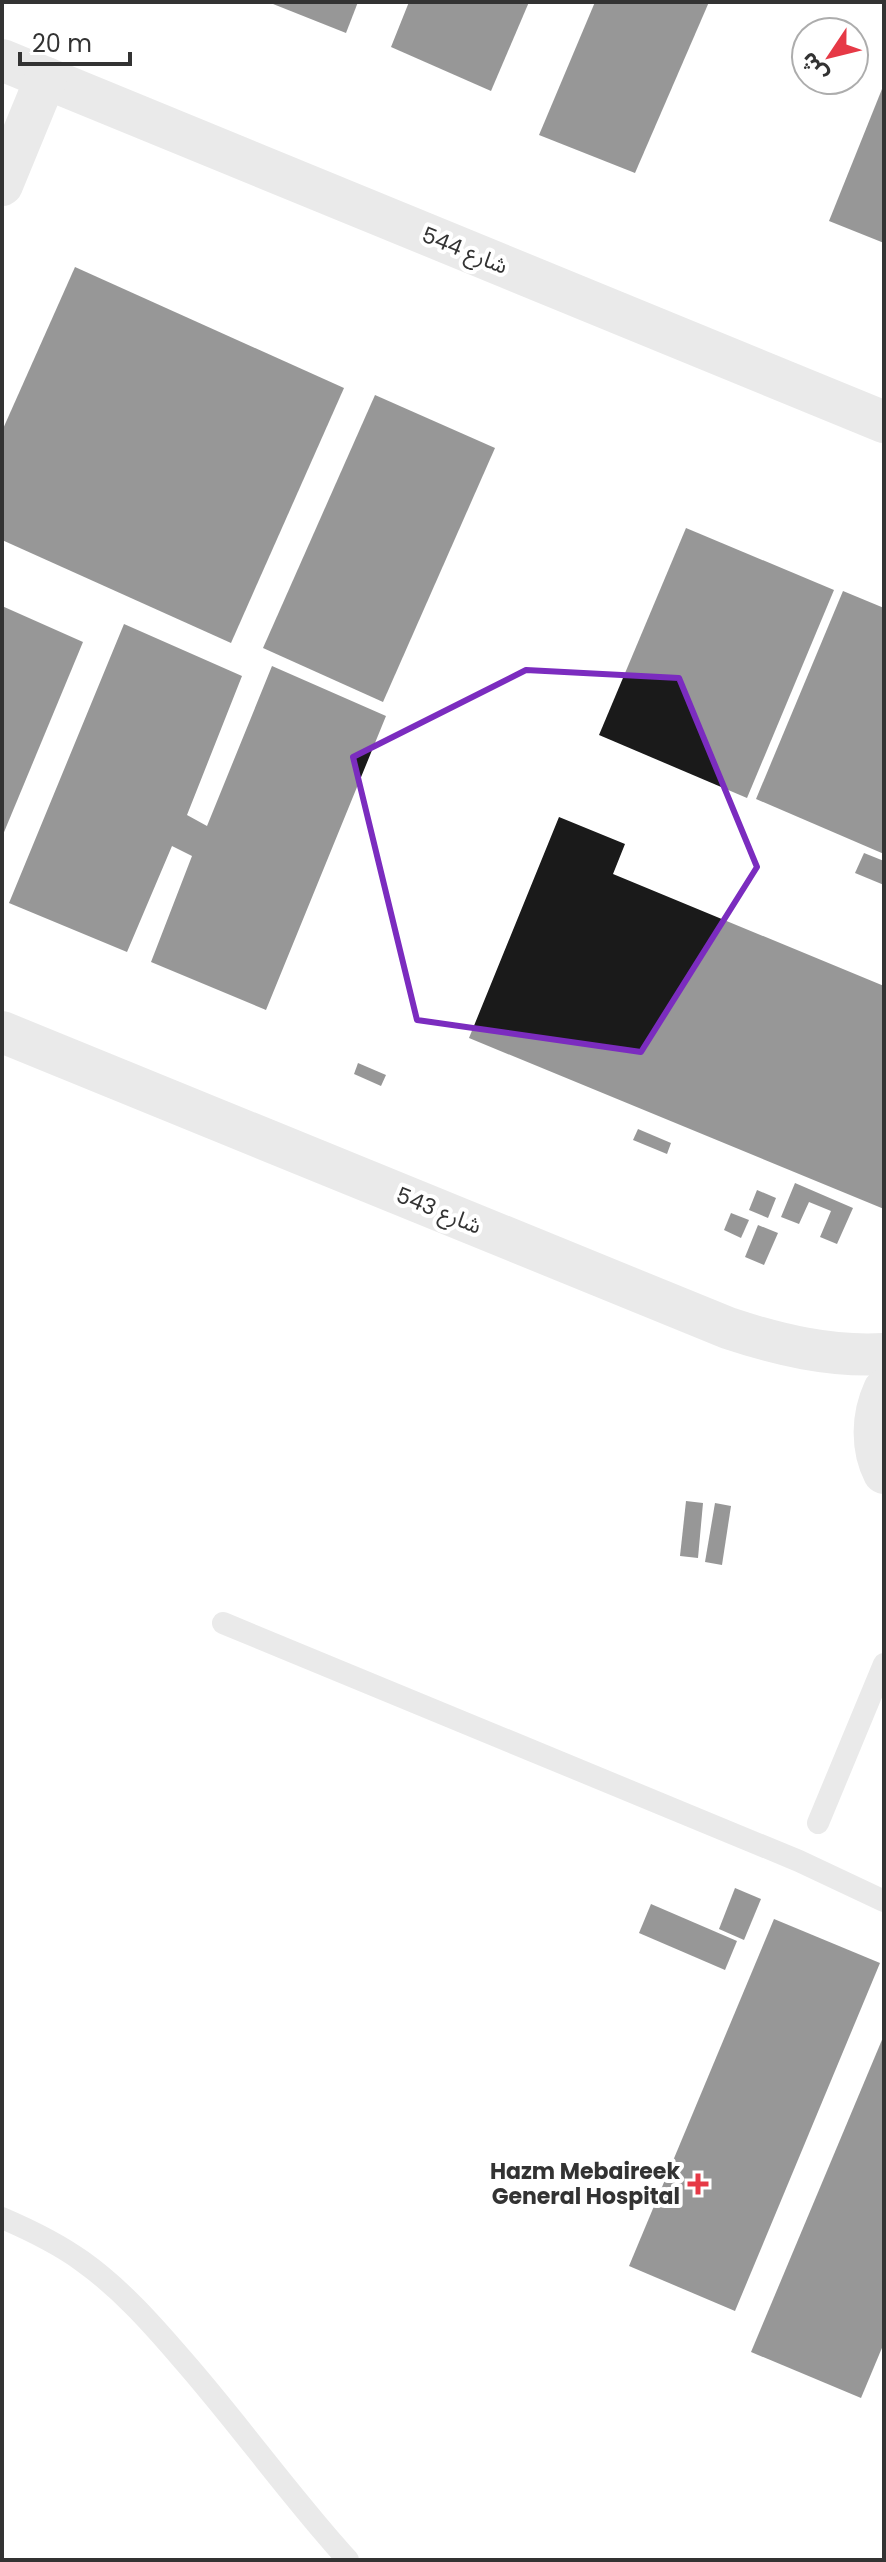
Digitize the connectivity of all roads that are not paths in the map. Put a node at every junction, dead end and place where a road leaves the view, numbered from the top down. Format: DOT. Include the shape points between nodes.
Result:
graph roads {
  1 [pos="2,60"];
  2 [pos="46,78"];
  3 [pos="2,185"];
  4 [pos="884,422"];
  5 [pos="2,1032"];
  6 [pos="884,1354"];
  7 [pos="884,1390"];
  8 [pos="884,1473"];
  9 [pos="223,1623"];
  10 [pos="884,1664"];
  11 [pos="818,1823"];
  12 [pos="884,1901"];
  13 [pos="2,2218"];
  14 [pos="348,2560"];
  1 -- 2 [label="street, شارع 544"];
  2 -- 3 [label="street"];
  2 -- 4 [label="street, شارع 544"];
  5 -- 6 [label="street, شارع 543" via="728,1328 818,1352"];
  7 -- 8 [label="street" via="874,1433"];
  9 -- 12 [label="lane"];
  10 -- 11 [label="lane"];
  13 -- 14 [label="lane" via="83,2261 125,2297 235,2420"];
}
